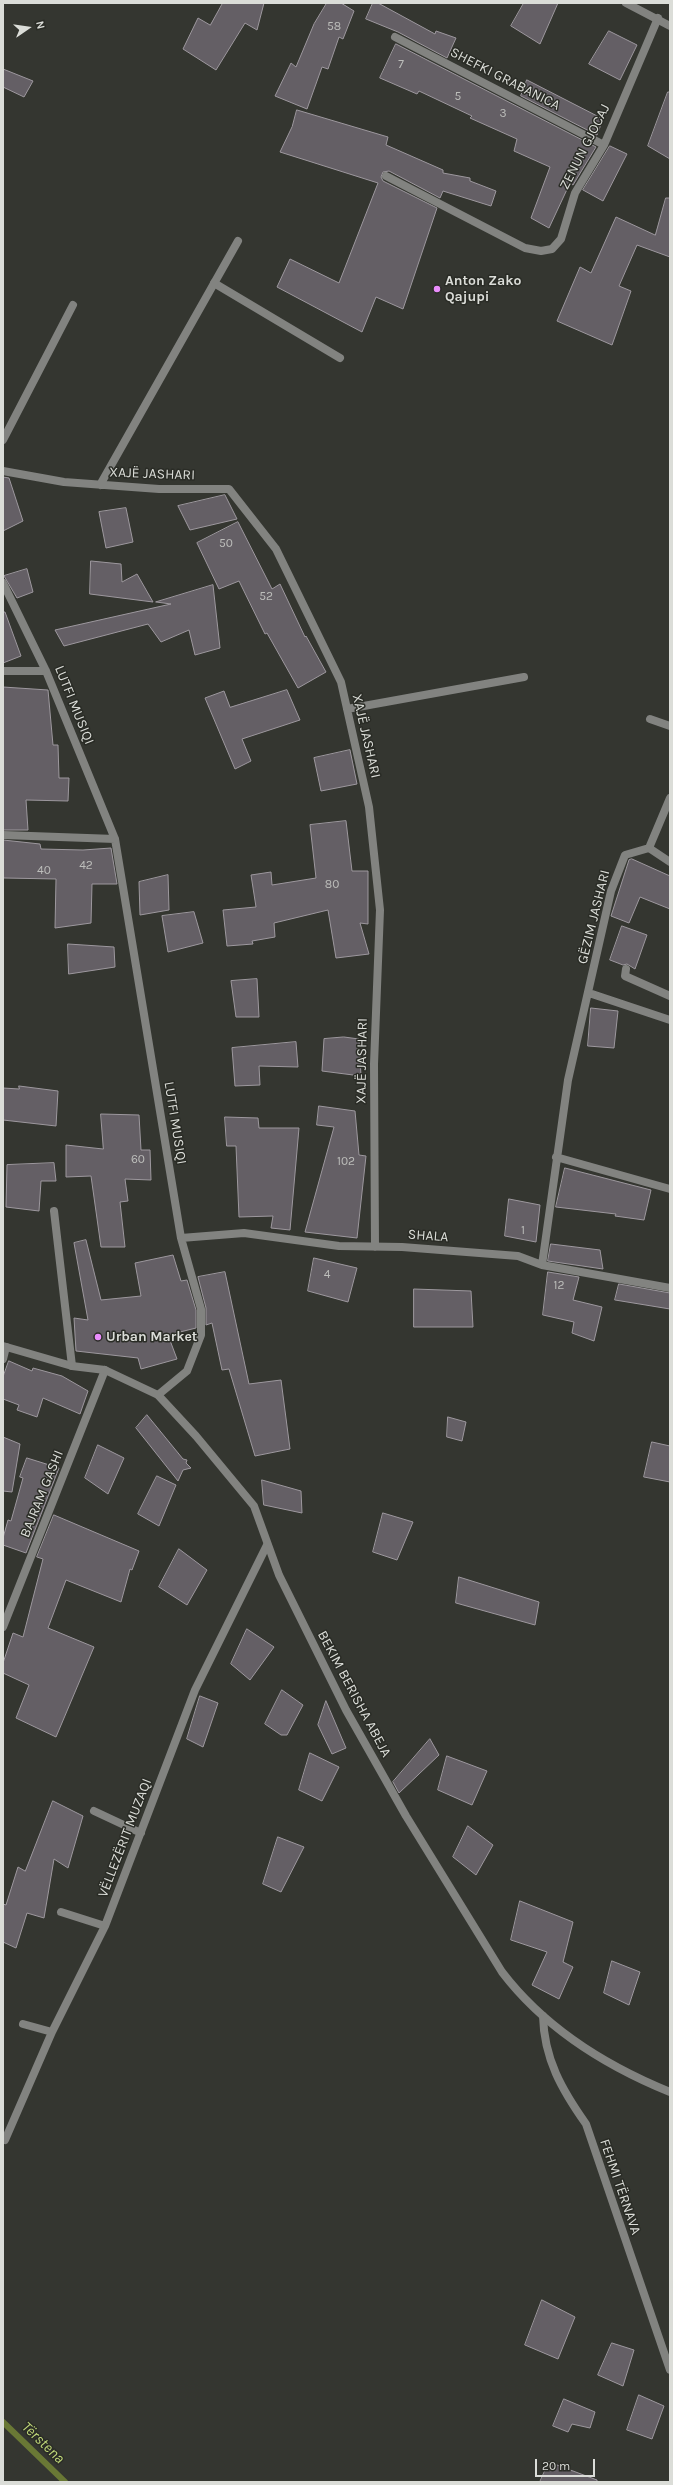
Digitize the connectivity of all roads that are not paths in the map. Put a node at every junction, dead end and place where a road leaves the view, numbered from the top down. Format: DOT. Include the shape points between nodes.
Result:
graph roads {
  1 [pos="626,3"];
  2 [pos="658,18"];
  3 [pos="670,26"];
  4 [pos="395,37"];
  5 [pos="604,144"];
  6 [pos="386,176"];
  7 [pos="238,241"];
  8 [pos="214,283"];
  9 [pos="73,304"];
  10 [pos="340,358"];
  11 [pos="3,440"];
  12 [pos="3,471"];
  13 [pos="100,485"];
  14 [pos="3,583"];
  15 [pos="3,671"];
  16 [pos="46,671"];
  17 [pos="524,677"];
  18 [pos="347,709"];
  19 [pos="650,719"];
  20 [pos="670,726"];
  21 [pos="670,798"];
  22 [pos="3,835"];
  23 [pos="115,839"];
  24 [pos="649,848"];
  25 [pos="670,862"];
  26 [pos="626,969"];
  27 [pos="589,993"];
  28 [pos="670,996"];
  29 [pos="670,1020"];
  30 [pos="556,1157"];
  31 [pos="670,1189"];
  32 [pos="54,1210"];
  33 [pos="181,1238"];
  34 [pos="375,1247"];
  35 [pos="542,1265"];
  36 [pos="670,1288"];
  37 [pos="4,1346"];
  38 [pos="3,1359"];
  39 [pos="72,1366"];
  40 [pos="105,1370"];
  41 [pos="158,1395"];
  42 [pos="267,1545"];
  43 [pos="3,1627"];
  44 [pos="94,1811"];
  45 [pos="140,1834"];
  46 [pos="61,1912"];
  47 [pos="105,1926"];
  48 [pos="543,2016"];
  49 [pos="23,2024"];
  50 [pos="52,2032"];
  51 [pos="670,2092"];
  52 [pos="5,2140"];
  53 [pos="670,2370"];
  1 -- 2 [label="street"];
  2 -- 3 [label="street"];
  2 -- 5 [label="street, ZENUN GJOCAJ"];
  4 -- 5 [label="street, SHEFKI GRABANICA"];
  5 -- 6 [label="street, ZENUN GJOCAJ" via="575,193 561,239 552,248 541,251 525,248"];
  7 -- 8 [label="street"];
  8 -- 10 [label="street"];
  8 -- 13 [label="street"];
  9 -- 11 [label="street"];
  12 -- 13 [label="street, XAJË JASHARI" via="64,482"];
  13 -- 18 [label="street, XAJË JASHARI" via="159,489 229,489 276,549 341,682"];
  14 -- 16 [label="street, LUTFI MUSIQI"];
  15 -- 16 [label="street"];
  16 -- 23 [label="street, LUTFI MUSIQI"];
  17 -- 18 [label="street"];
  18 -- 34 [label="street, XAJË JASHARI" via="369,807 380,910 374,1064"];
  19 -- 20 [label="street"];
  21 -- 24 [label="street"];
  22 -- 23 [label="street"];
  23 -- 33 [label="street, LUTFI MUSIQI"];
  24 -- 25 [label="street"];
  24 -- 27 [label="street, GËZIM JASHARI" via="625,855 612,890"];
  26 -- 28 [label="street" via="625,976"];
  27 -- 29 [label="street"];
  27 -- 30 [label="street, GËZIM JASHARI" via="568,1080"];
  30 -- 31 [label="street"];
  30 -- 35 [label="street, GËZIM JASHARI"];
  32 -- 39 [label="street"];
  33 -- 34 [label="street, SHALA" via="244,1233 325,1245"];
  33 -- 41 [label="street, LUTFI MUSIQI" via="201,1310 201,1335 187,1371"];
  34 -- 35 [label="street, SHALA" via="518,1256"];
  35 -- 36 [label="street, SHALA"];
  37 -- 38 [label="street"];
  37 -- 39 [label="street, BEKIM BERISHA ABEJA"];
  39 -- 40 [label="street, BEKIM BERISHA ABEJA"];
  40 -- 41 [label="street, BEKIM BERISHA ABEJA"];
  40 -- 43 [label="street, BAJRAM GASHI"];
  41 -- 42 [label="street, BEKIM BERISHA ABEJA" via="254,1506"];
  42 -- 45 [label="street, VËLLEZËRIT MUZAQI" via="195,1690"];
  42 -- 48 [label="street, BEKIM BERISHA ABEJA" via="346,1710 406,1816 502,1972 520,1995"];
  44 -- 45 [label="street"];
  45 -- 47 [label="street, VËLLEZËRIT MUZAQI"];
  46 -- 47 [label="street"];
  47 -- 50 [label="street, VËLLEZËRIT MUZAQI"];
  48 -- 51 [label="street, BEKIM BERISHA ABEJA" via="606,2061"];
  48 -- 53 [label="street, FEHMI TËRNAVA" via="543,2036 553,2071 562,2090 586,2124"];
  49 -- 50 [label="street"];
  50 -- 52 [label="street, VËLLEZËRIT MUZAQI"];
}
